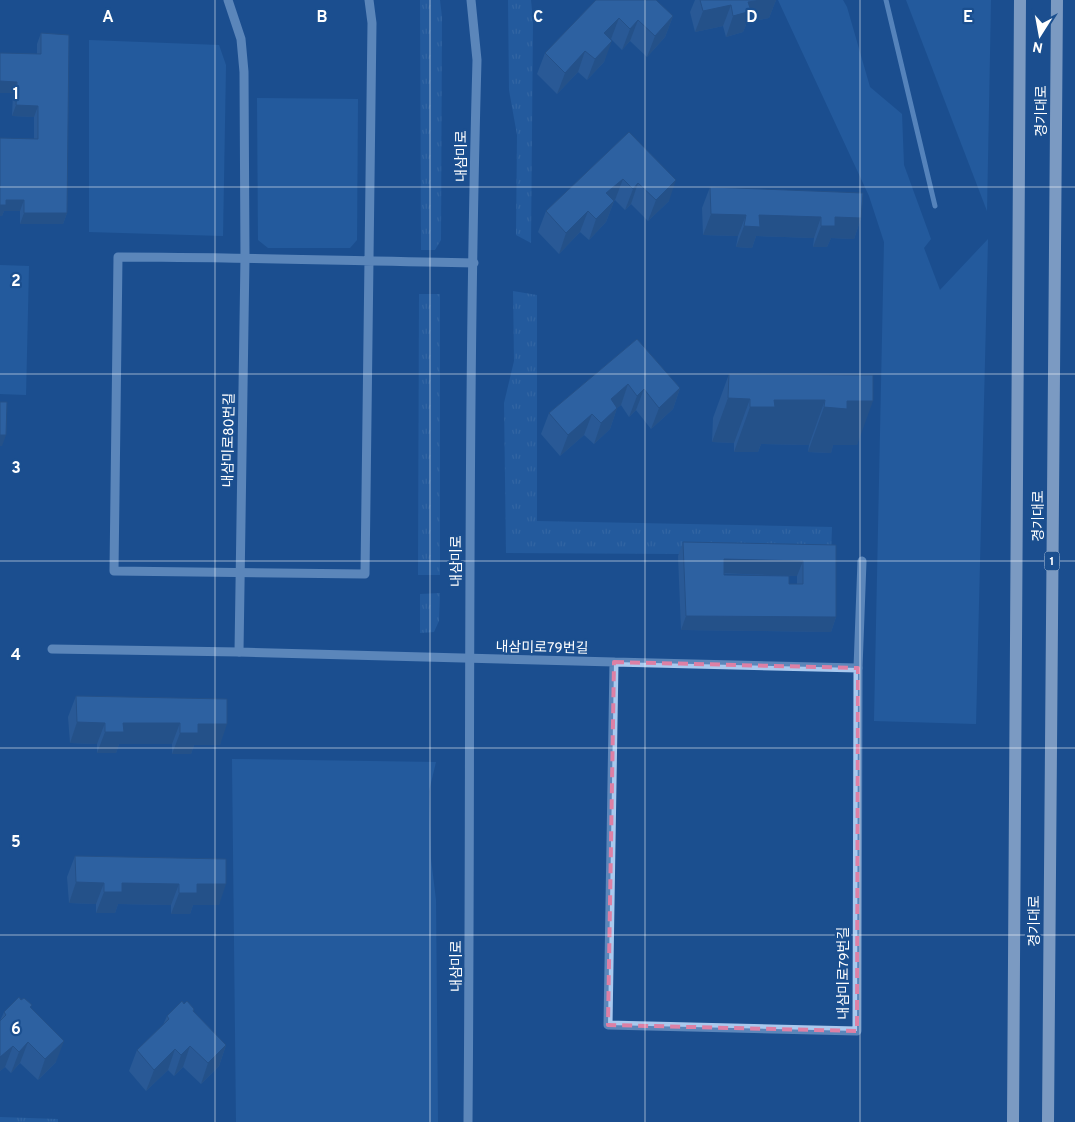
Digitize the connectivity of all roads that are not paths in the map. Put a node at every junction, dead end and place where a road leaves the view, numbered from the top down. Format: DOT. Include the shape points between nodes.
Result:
graph roads {
  1 [pos="228,0"];
  2 [pos="369,0"];
  3 [pos="471,0"];
  4 [pos="1020,0"];
  5 [pos="1057,0"];
  6 [pos="245,257"];
  7 [pos="369,261"];
  8 [pos="474,263"];
  9 [pos="862,561"];
  10 [pos="239,572"];
  11 [pos="52,649"];
  12 [pos="239,652"];
  13 [pos="470,660"];
  14 [pos="614,662"];
  15 [pos="858,668"];
  16 [pos="468,1122"];
  17 [pos="1012,1122"];
  18 [pos="1048,1122"];
  1 -- 6 [label="street, 내삼미로80번길" via="241,39 244,72"];
  2 -- 7 [label="street" via="372,33"];
  3 -- 8 [label="street, 내삼미로" via="477,60"];
  4 -- 17 [label="main road, 경기대로"];
  5 -- 18 [label="main road, 경기대로 / 1"];
  6 -- 7 [label="street"];
  6 -- 10 [label="street, 내삼미로80번길"];
  6 -- 10 [label="street" via="118,257 114,571"];
  7 -- 8 [label="street"];
  7 -- 10 [label="street" via="365,574"];
  8 -- 13 [label="street, 내삼미로" via="469,482"];
  9 -- 15 [label="street"];
  10 -- 12 [label="street, 내삼미로80번길"];
  11 -- 12 [label="street"];
  12 -- 13 [label="street"];
  13 -- 14 [label="street, 내삼미로79번길"];
  13 -- 16 [label="street, 내삼미로"];
  14 -- 15 [label="street, 내삼미로79번길"];
  14 -- 15 [label="street, 내삼미로79번길" via="608,1025 857,1032"];
}
